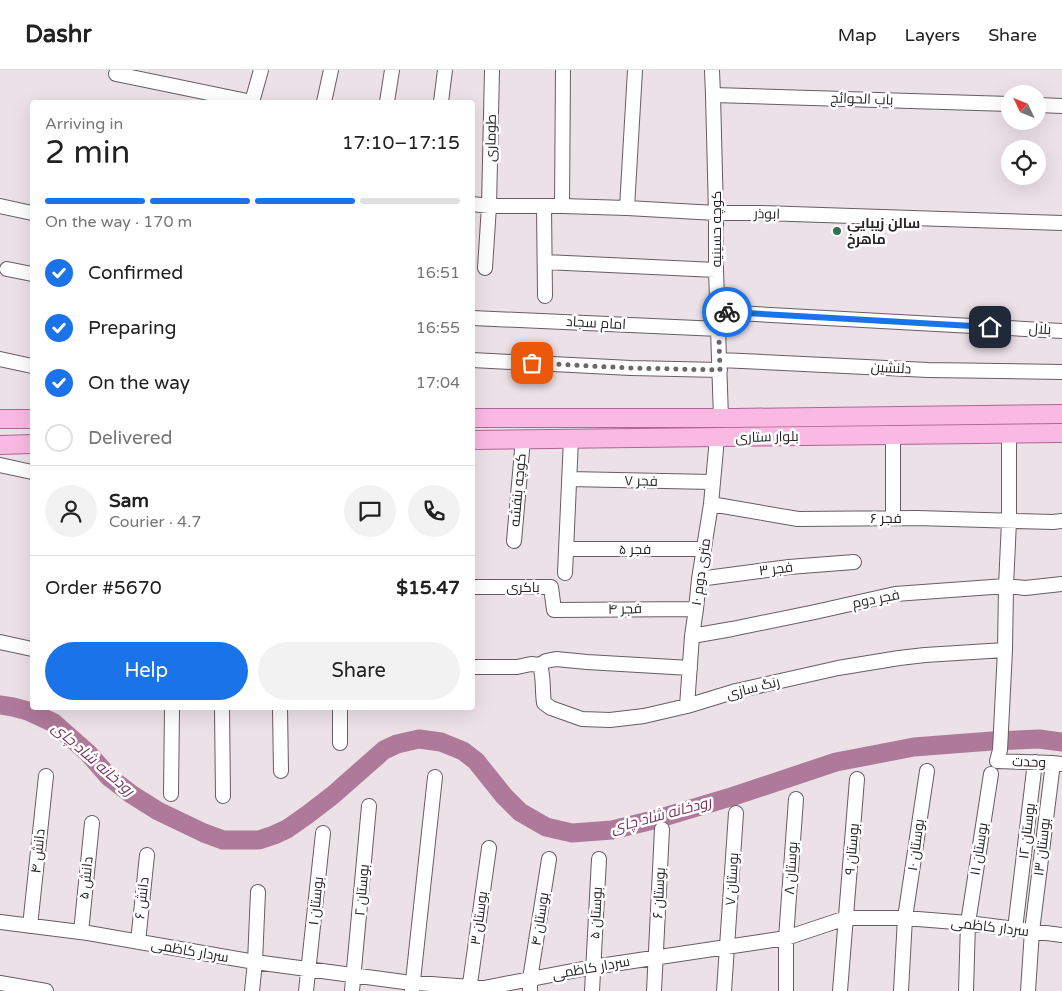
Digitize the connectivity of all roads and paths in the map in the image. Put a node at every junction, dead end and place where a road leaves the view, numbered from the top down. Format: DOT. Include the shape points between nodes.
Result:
graph roads {
  1 [pos="261,70"];
  2 [pos="331,70"];
  3 [pos="392,70"];
  4 [pos="445,70"];
  5 [pos="492,70"];
  6 [pos="563,70"];
  7 [pos="635,70"];
  8 [pos="712,70"];
  9 [pos="116,74"];
  10 [pos="714,95"];
  11 [pos="242,100"];
  12 [pos="253,100"];
  13 [pos="324,100"];
  14 [pos="387,100"];
  15 [pos="441,100"];
  16 [pos="1001,104"];
  17 [pos="1046,105"];
  18 [pos="1062,106"];
  19 [pos="475,204"];
  20 [pos="0,206"];
  21 [pos="490,206"];
  22 [pos="544,206"];
  23 [pos="562,206"];
  24 [pos="627,208"];
  25 [pos="30,210"];
  26 [pos="716,213"];
  27 [pos="1062,223"];
  28 [pos="545,262"];
  29 [pos="484,268"];
  30 [pos="7,269"];
  31 [pos="716,270"];
  32 [pos="30,274"];
  33 [pos="545,296"];
  34 [pos="718,312"];
  35 [pos="475,318"];
  36 [pos="719,329"];
  37 [pos="1062,331"];
  38 [pos="0,359"];
  39 [pos="475,360"];
  40 [pos="720,365"];
  41 [pos="30,366"];
  42 [pos="1062,372"];
  43 [pos="1062,414"];
  44 [pos="475,418"];
  45 [pos="719,418"];
  46 [pos="0,419"];
  47 [pos="30,419"];
  48 [pos="1062,433"];
  49 [pos="1009,434"];
  50 [pos="894,435"];
  51 [pos="718,437"];
  52 [pos="523,439"];
  53 [pos="571,439"];
  54 [pos="475,440"];
  55 [pos="30,444"];
  56 [pos="0,445"];
  57 [pos="0,465"];
  58 [pos="30,472"];
  59 [pos="569,479"];
  60 [pos="712,482"];
  61 [pos="712,504"];
  62 [pos="893,518"];
  63 [pos="1010,521"];
  64 [pos="1062,521"];
  65 [pos="514,541"];
  66 [pos="566,549"];
  67 [pos="704,549"];
  68 [pos="854,562"];
  69 [pos="565,572"];
  70 [pos="699,579"];
  71 [pos="1062,584"];
  72 [pos="475,586"];
  73 [pos="1006,586"];
  74 [pos="696,608"];
  75 [pos="554,610"];
  76 [pos="692,636"];
  77 [pos="0,642"];
  78 [pos="30,649"];
  79 [pos="1005,650"];
  80 [pos="540,665"];
  81 [pos="475,668"];
  82 [pos="690,668"];
  83 [pos="687,706"];
  84 [pos="172,710"];
  85 [pos="222,710"];
  86 [pos="280,710"];
  87 [pos="340,710"];
  88 [pos="340,743"];
  89 [pos="1036,762"];
  90 [pos="1057,764"];
  91 [pos="927,771"];
  92 [pos="281,772"];
  93 [pos="991,774"];
  94 [pos="46,776"];
  95 [pos="435,777"];
  96 [pos="857,779"];
  97 [pos="171,794"];
  98 [pos="223,796"];
  99 [pos="796,799"];
  100 [pos="369,806"];
  101 [pos="736,813"];
  102 [pos="92,823"];
  103 [pos="662,829"];
  104 [pos="323,833"];
  105 [pos="489,848"];
  106 [pos="147,855"];
  107 [pos="549,859"];
  108 [pos="599,859"];
  109 [pos="258,892"];
  110 [pos="846,918"];
  111 [pos="905,918"];
  112 [pos="0,922"];
  113 [pos="968,923"];
  114 [pos="30,926"];
  115 [pos="1015,929"];
  116 [pos="1032,931"];
  117 [pos="81,932"];
  118 [pos="1062,935"];
  119 [pos="786,938"];
  120 [pos="138,942"];
  121 [pos="727,946"];
  122 [pos="656,958"];
  123 [pos="255,962"];
  124 [pos="593,967"];
  125 [pos="308,969"];
  126 [pos="354,975"];
  127 [pos="0,983"];
  128 [pos="530,985"];
  129 [pos="413,987"];
  130 [pos="469,989"];
  131 [pos="46,991"];
  132 [pos="252,991"];
  133 [pos="306,991"];
  134 [pos="352,991"];
  135 [pos="592,991"];
  136 [pos="654,991"];
  137 [pos="724,991"];
  138 [pos="786,991"];
  139 [pos="840,991"];
  140 [pos="901,991"];
  141 [pos="966,991"];
  142 [pos="1028,991"];
  1 -- 12 [label="street"];
  2 -- 13 [label="street"];
  3 -- 14 [label="street"];
  4 -- 15 [label="street"];
  5 -- 21 [label="street, طوماری"];
  6 -- 23 [label="street"];
  7 -- 24 [label="street"];
  8 -- 10 [label="street, کوچه حسینیه"];
  9 -- 11 [label="street"];
  10 -- 16 [label="street, باب الحوائج"];
  10 -- 26 [label="street, کوچه حسینیه"];
  17 -- 18 [label="street"];
  19 -- 21 [label="street, ابوذر"];
  20 -- 25 [label="street"];
  21 -- 22 [label="street, ابوذر"];
  21 -- 29 [label="street, طوماری"];
  22 -- 23 [label="street, ابوذر"];
  22 -- 28 [label="street"];
  23 -- 24 [label="street, ابوذر"];
  24 -- 26 [label="street, ابوذر"];
  26 -- 27 [label="street, ابوذر"];
  26 -- 31 [label="street, کوچه حسینیه"];
  28 -- 31 [label="street"];
  28 -- 33 [label="street"];
  30 -- 32 [label="street"];
  31 -- 34 [label="street, کوچه حسینیه"];
  34 -- 36 [label="street, کوچه حسینیه"];
  34 -- 37 [label="street, بلال"];
  35 -- 36 [label="street, امام سجاد"];
  36 -- 40 [label="street, کوچه حسینیه"];
  38 -- 41 [label="street"];
  39 -- 40 [label="street, دلنشین" via="631,368"];
  40 -- 42 [label="street, دلنشین"];
  40 -- 45 [label="street, کوچه حسینیه"];
  43 -- 45 [label="main road, بلوار ستاری"];
  44 -- 45 [label="main road, بلوار ستاری"];
  45 -- 51 [label="main road" via="699,424 698,428 700,432"];
  45 -- 51 [label="main road" via="737,422 739,426 738,431"];
  46 -- 47 [label="main road"];
  48 -- 49 [label="main road, بلوار ستاری"];
  49 -- 50 [label="main road, بلوار ستاری"];
  49 -- 63 [label="street"];
  50 -- 51 [label="main road, بلوار ستاری"];
  50 -- 62 [label="street"];
  51 -- 53 [label="main road, بلوار ستاری"];
  51 -- 60 [label="street, ۱۰ متری دوم"];
  52 -- 53 [label="main road, بلوار ستاری"];
  52 -- 54 [label="main road, بلوار ستاری"];
  52 -- 65 [label="street, کوچه بنفشه"];
  53 -- 59 [label="street"];
  55 -- 56 [label="main road"];
  57 -- 58 [label="street"];
  59 -- 60 [label="street, فجر ۷"];
  59 -- 66 [label="street"];
  60 -- 61 [label="street, ۱۰ متری دوم"];
  61 -- 62 [label="street, فجر ۶" via="798,518"];
  61 -- 67 [label="street, ۱۰ متری دوم"];
  62 -- 63 [label="street, فجر ۶"];
  63 -- 64 [label="street, فجر ۶"];
  63 -- 73 [label="street"];
  66 -- 67 [label="street, فجر ۵"];
  66 -- 69 [label="street"];
  67 -- 70 [label="street, ۱۰ متری دوم"];
  68 -- 70 [label="street, فجر ۳"];
  70 -- 74 [label="street, ۱۰ متری دوم"];
  71 -- 73 [label="street, فجر دوم" via="1025,588"];
  72 -- 75 [label="street, باکری" via="551,587"];
  73 -- 76 [label="street, فجر دوم" via="894,594"];
  73 -- 79 [label="street"];
  74 -- 75 [label="street, فجر ۴"];
  74 -- 76 [label="street, ۱۰ متری دوم"];
  76 -- 82 [label="street, ۱۰ متری دوم"];
  77 -- 78 [label="street"];
  79 -- 83 [label="street, رنگ سازی" via="925,654 838,668"];
  79 -- 89 [label="street, وحدت" via="998,755"];
  80 -- 81 [label="street"];
  80 -- 82 [label="street" via="556,659"];
  80 -- 83 [label="street, رنگ سازی" via="544,702 550,708 582,719 644,716"];
  82 -- 83 [label="street, ۱۰ متری دوم"];
  84 -- 97 [label="street"];
  85 -- 98 [label="street"];
  86 -- 92 [label="street"];
  87 -- 88 [label="street"];
  89 -- 90 [label="street, وحدت"];
  89 -- 115 [label="street, بوستان ۱۲"];
  90 -- 116 [label="street, بوستان ۱۳"];
  91 -- 111 [label="street, بوستان ۱۰"];
  93 -- 113 [label="street, بوستان ۱۱"];
  94 -- 114 [label="street, دانش ۴"];
  95 -- 129 [label="street"];
  96 -- 110 [label="street, بوستان ۹"];
  99 -- 119 [label="street, بوستان ۸"];
  100 -- 126 [label="street, بوستان ۲"];
  101 -- 121 [label="street, بوستان ۷"];
  102 -- 117 [label="street, دانش ۵"];
  103 -- 122 [label="street, بوستان ۶"];
  104 -- 125 [label="street, بوستان ۱"];
  105 -- 130 [label="street, بوستان ۳"];
  106 -- 120 [label="street, دانش ۶"];
  107 -- 128 [label="street, بوستان ۴"];
  108 -- 124 [label="street, بوستان ۵"];
  109 -- 123 [label="street"];
  110 -- 111 [label="street, سردار کاظمی"];
  110 -- 119 [label="street, سردار کاظمی"];
  110 -- 139 [label="street, بوستان ۹"];
  111 -- 113 [label="street, سردار کاظمی"];
  111 -- 140 [label="street, بوستان ۱۰"];
  112 -- 114 [label="street, سردار کاظمی"];
  113 -- 115 [label="street, سردار کاظمی"];
  113 -- 141 [label="street, بوستان ۱۱"];
  114 -- 117 [label="street, سردار کاظمی"];
  115 -- 116 [label="street, سردار کاظمی"];
  116 -- 118 [label="street, سردار کاظمی"];
  116 -- 142 [label="street, بوستان ۱۳"];
  117 -- 120 [label="street, سردار کاظمی"];
  119 -- 121 [label="street, سردار کاظمی"];
  119 -- 138 [label="street, بوستان ۸"];
  120 -- 123 [label="street, سردار کاظمی"];
  121 -- 122 [label="street, سردار کاظمی"];
  121 -- 137 [label="street, بوستان ۷"];
  122 -- 124 [label="street, سردار کاظمی"];
  122 -- 136 [label="street, بوستان ۶"];
  123 -- 125 [label="street, سردار کاظمی"];
  123 -- 132 [label="street"];
  124 -- 128 [label="street, سردار کاظمی"];
  124 -- 135 [label="street, بوستان ۵"];
  125 -- 126 [label="street, سردار کاظمی"];
  125 -- 133 [label="street, بوستان ۱"];
  126 -- 129 [label="street, سردار کاظمی"];
  126 -- 134 [label="street, بوستان ۲"];
  127 -- 131 [label="street"];
  128 -- 130 [label="street, سردار کاظمی"];
  129 -- 130 [label="street, سردار کاظمی"];
}
